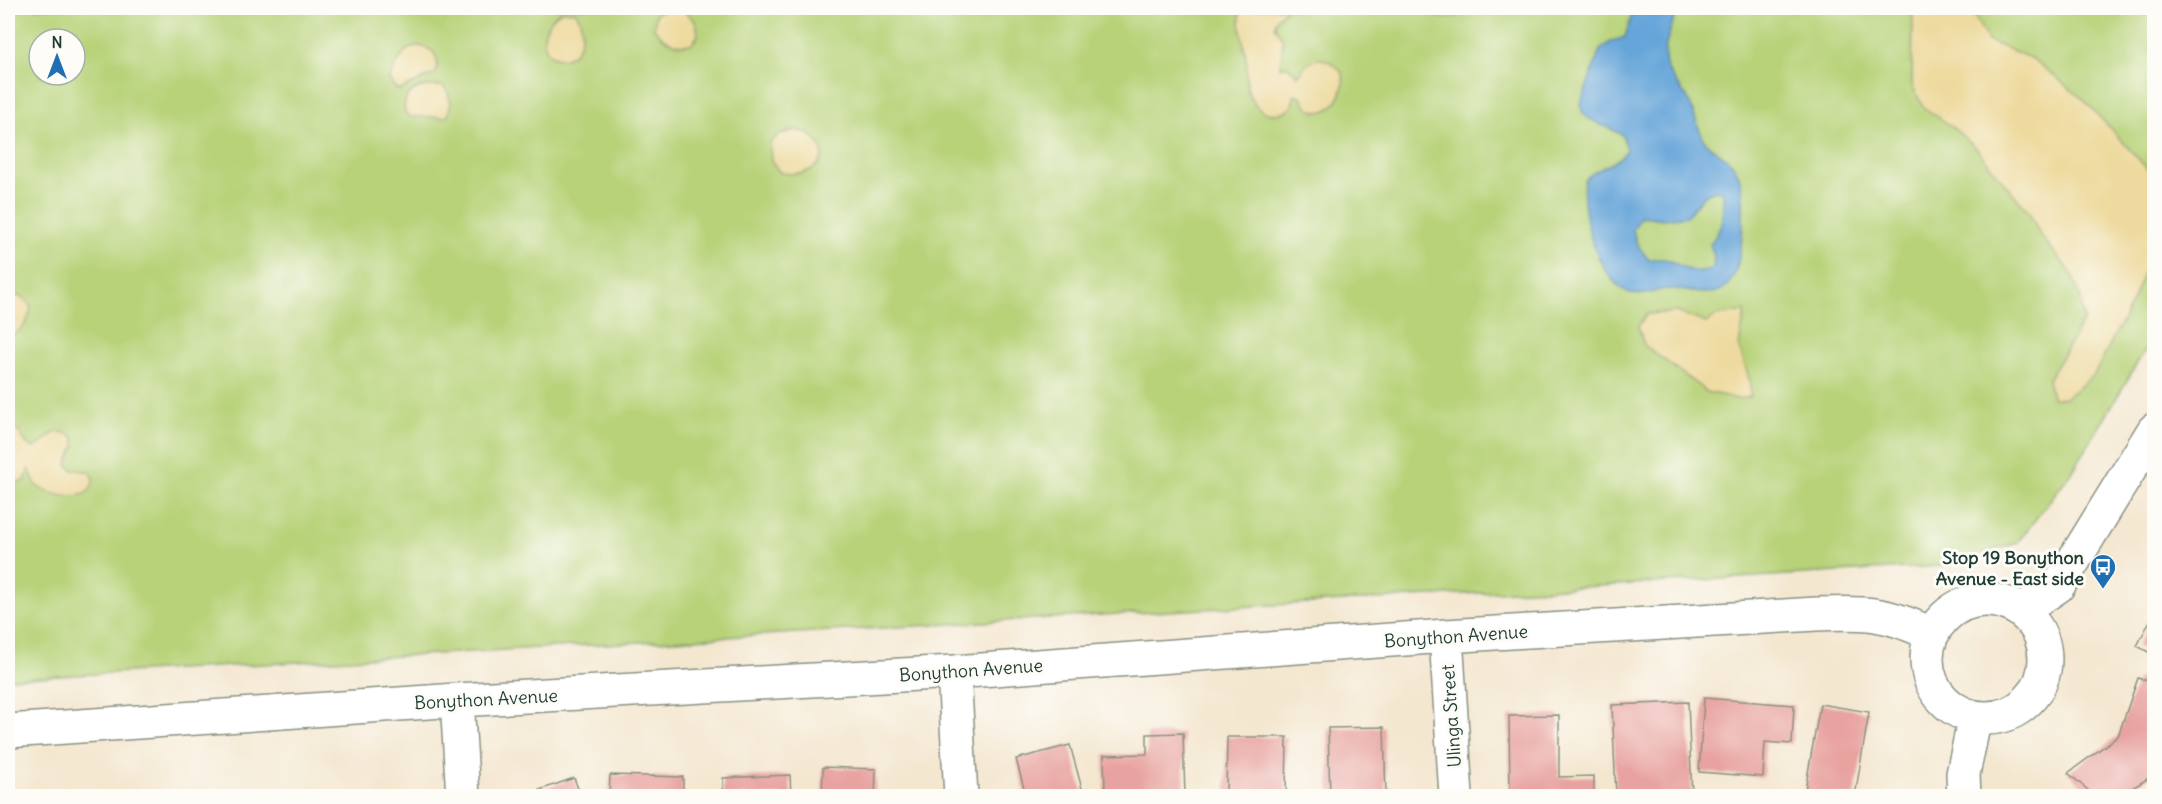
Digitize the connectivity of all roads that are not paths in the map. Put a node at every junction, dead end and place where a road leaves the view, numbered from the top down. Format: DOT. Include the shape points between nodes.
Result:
graph roads {
  1 [pos="2154,430"];
  2 [pos="2021,611"];
  3 [pos="1931,634"];
  4 [pos="1446,636"];
  5 [pos="954,672"];
  6 [pos="457,700"];
  7 [pos="1975,717"];
  8 [pos="8,731"];
  9 [pos="463,796"];
  10 [pos="961,796"];
  11 [pos="1456,796"];
  12 [pos="1964,796"];
  1 -- 2 [label="street" via="2058,586"];
  2 -- 3 [label="street" via="2002,602 1972,601 1950,611"];
  2 -- 7 [label="street" via="2039,632 2045,652 2038,688 2025,704 2007,714 1992,719"];
  3 -- 4 [label="street, Bonython Avenue" via="1905,621 1868,612"];
  3 -- 7 [label="street" via="1926,665 1936,692 1952,708"];
  4 -- 5 [label="street, Bonython Avenue"];
  4 -- 11 [label="street, Ulinga Street"];
  5 -- 6 [label="street, Bonython Avenue"];
  5 -- 10 [label="street"];
  6 -- 8 [label="street, Bonython Avenue"];
  6 -- 9 [label="street"];
  7 -- 12 [label="street" via="1963,774"];
}
